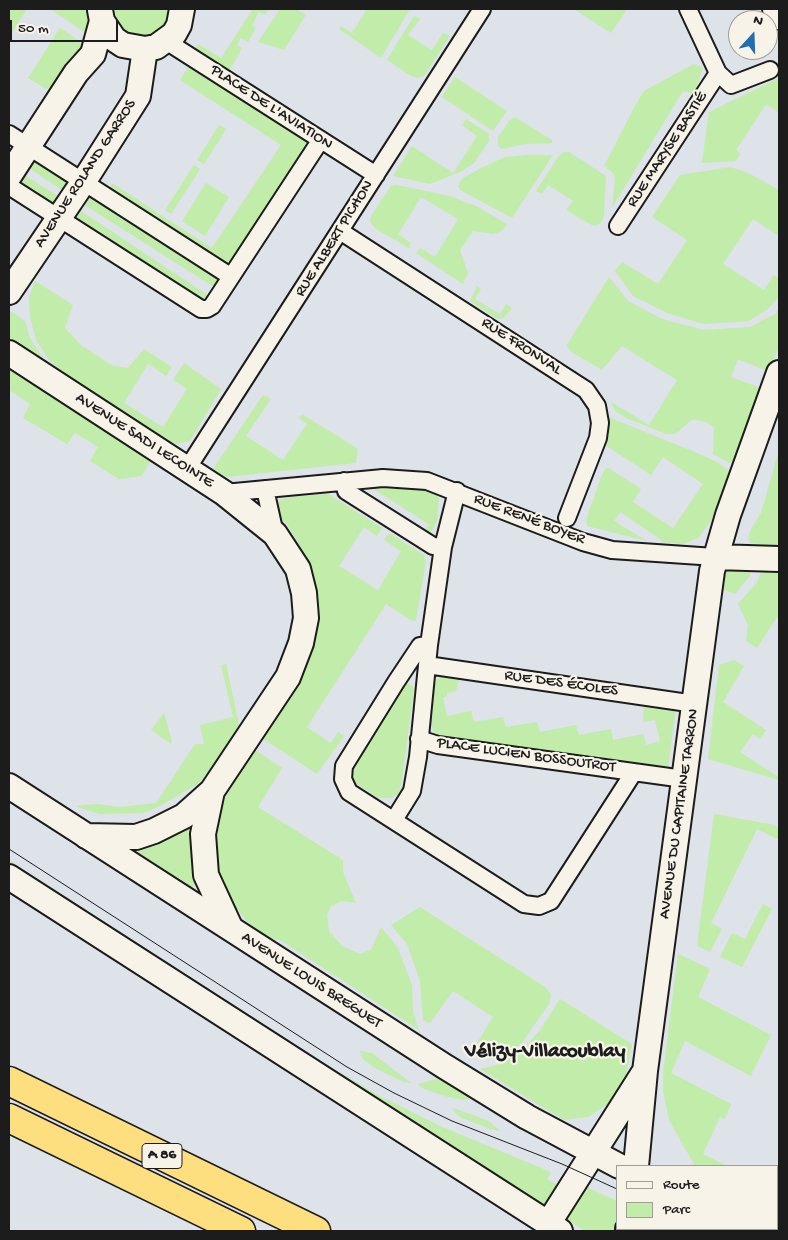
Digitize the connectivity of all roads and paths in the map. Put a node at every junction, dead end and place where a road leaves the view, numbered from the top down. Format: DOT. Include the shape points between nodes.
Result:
graph roads {
  1 [pos="182,9"];
  2 [pos="482,9"];
  3 [pos="688,9"];
  4 [pos="775,9"];
  5 [pos="101,15"];
  6 [pos="779,18"];
  7 [pos="156,45"];
  8 [pos="770,70"];
  9 [pos="718,73"];
  10 [pos="9,134"];
  11 [pos="320,141"];
  12 [pos="29,146"];
  13 [pos="376,175"];
  14 [pos="9,176"];
  15 [pos="84,180"];
  16 [pos="9,186"];
  17 [pos="58,217"];
  18 [pos="618,226"];
  19 [pos="340,231"];
  20 [pos="230,276"];
  21 [pos="9,292"];
  22 [pos="9,353"];
  23 [pos="779,373"];
  24 [pos="779,421"];
  25 [pos="187,469"];
  26 [pos="344,481"];
  27 [pos="265,488"];
  28 [pos="457,491"];
  29 [pos="224,493"];
  30 [pos="567,518"];
  31 [pos="275,534"];
  32 [pos="444,547"];
  33 [pos="716,557"];
  34 [pos="779,559"];
  35 [pos="430,645"];
  36 [pos="428,665"];
  37 [pos="695,704"];
  38 [pos="420,739"];
  39 [pos="634,772"];
  40 [pos="684,779"];
  41 [pos="9,786"];
  42 [pos="212,791"];
  43 [pos="394,820"];
  44 [pos="86,836"];
  45 [pos="9,877"];
  46 [pos="231,929"];
  47 [pos="645,1071"];
  48 [pos="9,1081"];
  49 [pos="9,1118"];
  50 [pos="594,1152"];
  51 [pos="617,1165"];
  52 [pos="636,1165"];
  53 [pos="554,1227"];
  54 [pos="241,1231"];
  55 [pos="316,1231"];
  1 -- 7 [label="street" via="179,25"];
  2 -- 13 [label="street, RUE ALBERT PICHON"];
  3 -- 9 [label="street"];
  4 -- 6 [label="street"];
  5 -- 7 [label="street, PLACE DE L'AVIATION" via="110,35 123,45"];
  5 -- 12 [label="street" via="93,54 76,73"];
  7 -- 11 [label="street, PLACE DE L'AVIATION"];
  7 -- 15 [label="street, AVENUE ROLAND GARROS" via="138,96"];
  8 -- 9 [label="street, RUE MARYSE BASTIÉ" via="732,85"];
  9 -- 18 [label="street, RUE MARYSE BASTIÉ"];
  10 -- 12 [label="street"];
  11 -- 13 [label="street, PLACE DE L'AVIATION"];
  11 -- 20 [label="street"];
  12 -- 14 [label="street"];
  12 -- 15 [label="street"];
  13 -- 19 [label="street, RUE ALBERT PICHON"];
  15 -- 17 [label="street, AVENUE ROLAND GARROS"];
  15 -- 20 [label="street"];
  16 -- 17 [label="street"];
  17 -- 20 [label="street" via="201,309 212,306"];
  17 -- 21 [label="street, AVENUE ROLAND GARROS"];
  19 -- 25 [label="street, RUE ALBERT PICHON"];
  19 -- 30 [label="street, RUE FRONVAL" via="586,390 597,406 599,430"];
  22 -- 25 [label="street, AVENUE SADI LECOINTE"];
  23 -- 33 [label="street, AVENUE DU CAPITAINE TARRON"];
  24 -- 33 [label="street" via="742,521"];
  25 -- 29 [label="street, AVENUE SADI LECOINTE"];
  26 -- 27 [label="street, RUE RENÉ BOYER"];
  26 -- 28 [label="street, RUE RENÉ BOYER" via="404,478 427,481"];
  26 -- 32 [label="street" via="350,494 434,546"];
  27 -- 29 [label="street, RUE RENÉ BOYER"];
  27 -- 31 [label="street, AVENUE SADI LECOINTE"];
  28 -- 32 [label="street, PLACE LUCIEN BOSSOUTROT"];
  28 -- 33 [label="street, RUE RENÉ BOYER" via="583,542 612,550"];
  29 -- 31 [label="street, AVENUE SADI LECOINTE"];
  31 -- 42 [label="street, AVENUE SADI LECOINTE" via="298,569 304,593 306,618 301,643 288,677"];
  32 -- 35 [label="street, PLACE LUCIEN BOSSOUTROT"];
  33 -- 34 [label="street"];
  33 -- 37 [label="street, AVENUE DU CAPITAINE TARRON"];
  35 -- 36 [label="street, PLACE LUCIEN BOSSOUTROT"];
  35 -- 43 [label="street, PLACE LUCIEN BOSSOUTROT" via="420,646 344,766 343,779 349,792"];
  36 -- 37 [label="street, RUE DES ÉCOLES"];
  36 -- 38 [label="street, PLACE LUCIEN BOSSOUTROT"];
  37 -- 40 [label="street, AVENUE DU CAPITAINE TARRON"];
  38 -- 39 [label="street, PLACE LUCIEN BOSSOUTROT" via="438,745"];
  38 -- 43 [label="street, PLACE LUCIEN BOSSOUTROT" via="412,791"];
  39 -- 40 [label="street, PLACE LUCIEN BOSSOUTROT"];
  39 -- 43 [label="street, PLACE LUCIEN BOSSOUTROT" via="552,902 539,906 524,904"];
  40 -- 47 [label="street, AVENUE DU CAPITAINE TARRON"];
  41 -- 44 [label="street, AVENUE LOUIS BREGUET"];
  42 -- 44 [label="street, AVENUE SADI LECOINTE" via="184,816 154,831 136,837"];
  42 -- 46 [label="street, AVENUE SADI LECOINTE" via="204,834 206,875"];
  44 -- 46 [label="street, AVENUE LOUIS BREGUET"];
  45 -- 53 [label="street"];
  46 -- 50 [label="street, AVENUE LOUIS BREGUET" via="452,1071 527,1117"];
  47 -- 50 [label="street, AVENUE DU CAPITAINE TARRON"];
  47 -- 52 [label="street, AVENUE DU CAPITAINE TARRON"];
  48 -- 55 [label="highway, A 86"];
  49 -- 54 [label="highway, A 86"];
  50 -- 51 [label="street, AVENUE LOUIS BREGUET"];
  50 -- 53 [label="street, AVENUE DU CAPITAINE TARRON"];
}
